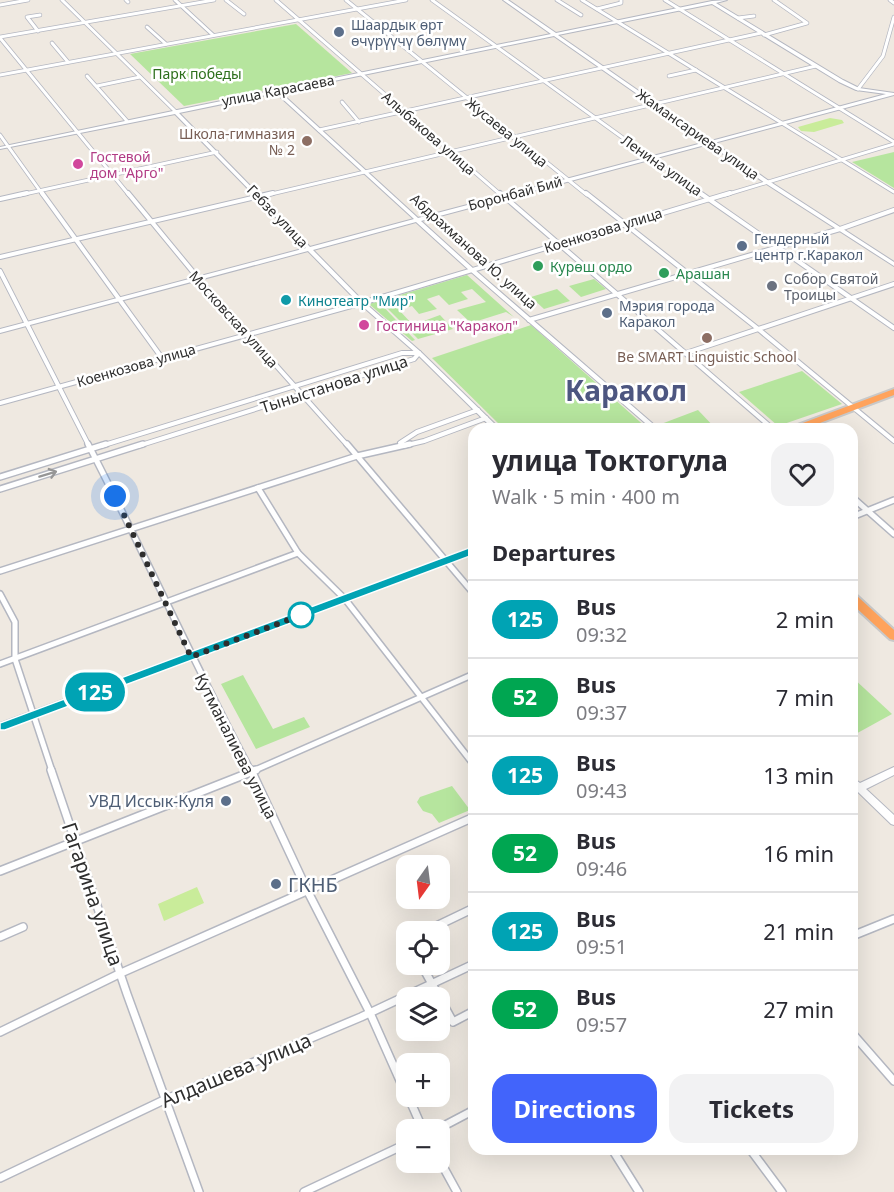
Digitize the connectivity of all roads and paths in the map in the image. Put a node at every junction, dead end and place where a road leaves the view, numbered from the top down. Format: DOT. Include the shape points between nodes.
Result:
graph roads {
  1 [pos="28,0"];
  2 [pos="62,0"];
  3 [pos="175,0"];
  4 [pos="214,0"];
  5 [pos="226,0"];
  6 [pos="276,0"];
  7 [pos="346,0"];
  8 [pos="406,0"];
  9 [pos="432,0"];
  10 [pos="505,0"];
  11 [pos="558,0"];
  12 [pos="564,0"];
  13 [pos="582,0"];
  14 [pos="621,0"];
  15 [pos="665,0"];
  16 [pos="725,0"];
  17 [pos="774,0"];
  18 [pos="890,0"];
  19 [pos="18,1"];
  20 [pos="710,1"];
  21 [pos="894,3"];
  22 [pos="0,4"];
  23 [pos="182,6"];
  24 [pos="358,9"];
  25 [pos="597,9"];
  26 [pos="680,9"];
  27 [pos="244,14"];
  28 [pos="40,15"];
  29 [pos="581,15"];
  30 [pos="754,16"];
  31 [pos="894,17"];
  32 [pos="738,18"];
  33 [pos="298,19"];
  34 [pos="85,22"];
  35 [pos="618,22"];
  36 [pos="147,27"];
  37 [pos="38,31"];
  38 [pos="556,34"];
  39 [pos="762,34"];
  40 [pos="213,35"];
  41 [pos="0,38"];
  42 [pos="730,41"];
  43 [pos="52,43"];
  44 [pos="166,44"];
  45 [pos="497,46"];
  46 [pos="116,53"];
  47 [pos="670,54"];
  48 [pos="68,62"];
  49 [pos="421,62"];
  50 [pos="816,66"];
  51 [pos="606,69"];
  52 [pos="28,70"];
  53 [pos="696,70"];
  54 [pos="783,73"];
  55 [pos="362,74"];
  56 [pos="0,75"];
  57 [pos="87,76"];
  58 [pos="669,76"];
  59 [pos="140,77"];
  60 [pos="545,82"];
  61 [pos="97,86"];
  62 [pos="724,87"];
  63 [pos="858,88"];
  64 [pos="276,91"];
  65 [pos="893,94"];
  66 [pos="466,99"];
  67 [pos="342,102"];
  68 [pos="655,103"];
  69 [pos="838,108"];
  70 [pos="176,111"];
  71 [pos="404,112"];
  72 [pos="594,117"];
  73 [pos="127,121"];
  74 [pos="359,122"];
  75 [pos="780,123"];
  76 [pos="319,130"];
  77 [pos="78,131"];
  78 [pos="0,135"];
  79 [pos="513,136"];
  80 [pos="709,141"];
  81 [pos="894,143"];
  82 [pos="8,146"];
  83 [pos="0,147"];
  84 [pos="450,151"];
  85 [pos="217,152"];
  86 [pos="651,157"];
  87 [pos="843,160"];
  88 [pos="364,171"];
  89 [pos="112,174"];
  90 [pos="565,179"];
  91 [pos="766,182"];
  92 [pos="40,190"];
  93 [pos="894,192"];
  94 [pos="258,196"];
  95 [pos="502,196"];
  96 [pos="709,198"];
  97 [pos="0,199"];
  98 [pos="894,210"];
  99 [pos="416,219"];
  100 [pos="151,221"];
  101 [pos="623,225"];
  102 [pos="840,229"];
  103 [pos="76,239"];
  104 [pos="559,243"];
  105 [pos="776,248"];
  106 [pos="309,249"];
  107 [pos="0,256"];
  108 [pos="894,264"];
  109 [pos="472,270"];
  110 [pos="0,271"];
  111 [pos="687,273"];
  112 [pos="198,278"];
  113 [pos="894,284"];
  114 [pos="619,293"];
  115 [pos="120,298"];
  116 [pos="850,298"];
  117 [pos="362,303"];
  118 [pos="529,320"];
  119 [pos="25,324"];
  120 [pos="757,328"];
  121 [pos="894,328"];
  122 [pos="0,331"];
  123 [pos="246,335"];
  124 [pos="419,352"];
  125 [pos="689,352"];
  126 [pos="162,358"];
  127 [pos="59,387"];
  128 [pos="296,387"];
  129 [pos="894,392"];
  130 [pos="303,394"];
  131 [pos="0,403"];
  132 [pos="853,407"];
  133 [pos="478,410"];
  134 [pos="486,418"];
  135 [pos="473,423"];
  136 [pos="491,423"];
  137 [pos="649,423"];
  138 [pos="766,423"];
  139 [pos="811,423"];
  140 [pos="468,425"];
  141 [pos="894,441"];
  142 [pos="398,445"];
  143 [pos="92,449"];
  144 [pos="357,456"];
  145 [pos="96,459"];
  146 [pos="0,477"];
  147 [pos="258,488"];
  148 [pos="0,489"];
  149 [pos="894,500"];
  150 [pos="858,503"];
  151 [pos="867,511"];
  152 [pos="858,515"];
  153 [pos="132,529"];
  154 [pos="894,534"];
  155 [pos="468,552"];
  156 [pos="298,553"];
  157 [pos="445,562"];
  158 [pos="0,571"];
  159 [pos="468,587"];
  160 [pos="0,594"];
  161 [pos="345,599"];
  162 [pos="858,603"];
  163 [pos="166,604"];
  164 [pos="894,636"];
  165 [pos="191,657"];
  166 [pos="15,659"];
  167 [pos="0,664"];
  168 [pos="468,677"];
  169 [pos="422,696"];
  170 [pos="33,714"];
  171 [pos="0,726"];
  172 [pos="468,757"];
  173 [pos="894,771"];
  174 [pos="251,772"];
  175 [pos="858,785"];
  176 [pos="858,790"];
  177 [pos="468,820"];
  178 [pos="894,820"];
  179 [pos="75,840"];
  180 [pos="0,871"];
  181 [pos="307,890"];
  182 [pos="468,911"];
  183 [pos="894,919"];
  184 [pos="447,921"];
  185 [pos="23,927"];
  186 [pos="858,934"];
  187 [pos="0,937"];
  188 [pos="468,967"];
  189 [pos="121,973"];
  190 [pos="427,975"];
  191 [pos="431,983"];
  192 [pos="370,1013"];
  193 [pos="468,1014"];
  194 [pos="0,1032"];
  195 [pos="858,1040"];
  196 [pos="396,1071"];
  197 [pos="894,1081"];
  198 [pos="164,1100"];
  199 [pos="468,1113"];
  200 [pos="450,1123"];
  201 [pos="396,1149"];
  202 [pos="616,1155"];
  203 [pos="754,1155"];
  204 [pos="447,1173"];
  205 [pos="0,1178"];
  206 [pos="199,1192"];
  207 [pos="304,1192"];
  208 [pos="457,1192"];
  209 [pos="639,1192"];
  210 [pos="782,1192"];
  1 -- 19 [label="street"];
  2 -- 34 [label="street, Гебзе улица"];
  3 -- 23 [label="street"];
  4 -- 23 [label="street"];
  5 -- 27 [label="street"];
  6 -- 33 [label="street, Алыбакова улица"];
  7 -- 24 [label="street, Жусаева улица"];
  8 -- 24 [label="street"];
  9 -- 45 [label="street, Ленина улица"];
  10 -- 38 [label="main road, Жамансариева улица"];
  11 -- 12 [label="street"];
  11 -- 29 [label="street"];
  13 -- 25 [label="street"];
  14 -- 25 [label="street"];
  15 -- 26 [label="street"];
  16 -- 20 [label="main road, улица Карасаева"];
  17 -- 39 [label="street" via="807,23"];
  18 -- 21 [label="street"];
  19 -- 22 [label="street"];
  20 -- 26 [label="main road, улица Карасаева"];
  20 -- 32 [label="main road"];
  23 -- 34 [label="street"];
  23 -- 40 [label="street"];
  24 -- 33 [label="street"];
  24 -- 49 [label="street, Жусаева улица"];
  25 -- 35 [label="street"];
  26 -- 35 [label="main road, улица Карасаева"];
  26 -- 42 [label="street"];
  28 -- 37 [label="street" via="27,17"];
  30 -- 32 [label="street"];
  31 -- 63 [label="street" via="883,56"];
  32 -- 39 [label="main road"];
  33 -- 40 [label="street"];
  33 -- 55 [label="street, Алыбакова улица"];
  34 -- 37 [label="street"];
  34 -- 46 [label="street, Гебзе улица"];
  35 -- 38 [label="main road, улица Карасаева"];
  35 -- 47 [label="street"];
  36 -- 44 [label="street"];
  37 -- 41 [label="street"];
  38 -- 45 [label="main road, улица Карасаева"];
  38 -- 51 [label="main road, Жамансариева улица"];
  39 -- 42 [label="street"];
  39 -- 50 [label="main road"];
  40 -- 44 [label="street"];
  41 -- 52 [label="street, Московская улица"];
  42 -- 47 [label="street"];
  42 -- 54 [label="street"];
  43 -- 48 [label="street"];
  44 -- 46 [label="street"];
  45 -- 49 [label="main road, улица Карасаева"];
  45 -- 60 [label="street, Ленина улица"];
  46 -- 48 [label="street"];
  46 -- 59 [label="street, Гебзе улица"];
  47 -- 51 [label="street"];
  47 -- 53 [label="street"];
  48 -- 52 [label="street"];
  49 -- 55 [label="main road, улица Карасаева"];
  49 -- 66 [label="street, Жусаева улица"];
  50 -- 54 [label="street"];
  50 -- 63 [label="main road"];
  51 -- 60 [label="street"];
  51 -- 68 [label="main road, Жамансариева улица"];
  52 -- 56 [label="street"];
  52 -- 77 [label="street, Московская улица"];
  53 -- 58 [label="street"];
  53 -- 62 [label="street"];
  54 -- 62 [label="street"];
  54 -- 69 [label="street"];
  55 -- 64 [label="main road, улица Карасаева"];
  55 -- 71 [label="street, Алыбакова улица"];
  57 -- 61 [label="street"];
  59 -- 61 [label="street"];
  59 -- 70 [label="street, Гебзе улица"];
  60 -- 66 [label="street"];
  60 -- 72 [label="street, Ленина улица"];
  61 -- 73 [label="street"];
  62 -- 68 [label="street"];
  62 -- 75 [label="street"];
  63 -- 65 [label="main road"];
  64 -- 70 [label="main road, улица Карасаева"];
  64 -- 76 [label="main road, Абдрахманова Ю. улица"];
  65 -- 69 [label="main road, Боронбай Бий"];
  66 -- 71 [label="street"];
  66 -- 79 [label="street, Жусаева улица"];
  67 -- 74 [label="street"];
  68 -- 72 [label="street"];
  68 -- 80 [label="main road, Жамансариева улица"];
  69 -- 75 [label="main road, Боронбай Бий"];
  69 -- 81 [label="street"];
  70 -- 73 [label="main road, улица Карасаева"];
  70 -- 85 [label="main road, Гебзе улица"];
  71 -- 74 [label="street"];
  71 -- 84 [label="street, Алыбакова улица"];
  72 -- 79 [label="street"];
  72 -- 86 [label="street, Ленина улица"];
  73 -- 77 [label="main road, улица Карасаева"];
  74 -- 76 [label="street"];
  75 -- 80 [label="main road, Боронбай Бий"];
  75 -- 87 [label="street"];
  76 -- 88 [label="main road, Абдрахманова Ю. улица"];
  77 -- 82 [label="main road, улица Карасаева"];
  77 -- 89 [label="street, Московская улица"];
  78 -- 82 [label="street"];
  79 -- 84 [label="street"];
  79 -- 90 [label="street, Жусаева улица"];
  80 -- 86 [label="main road, Боронбай Бий"];
  80 -- 91 [label="main road, Жамансариева улица"];
  81 -- 87 [label="street, Коенкозова улица"];
  82 -- 83 [label="main road, улица Карасаева"];
  82 -- 92 [label="street"];
  84 -- 88 [label="street"];
  84 -- 95 [label="street, Алыбакова улица"];
  85 -- 89 [label="street"];
  85 -- 94 [label="main road, Гебзе улица"];
  86 -- 90 [label="main road, Боронбай Бий"];
  86 -- 96 [label="street, Ленина улица"];
  87 -- 91 [label="street, Коенкозова улица"];
  87 -- 93 [label="street"];
  88 -- 94 [label="street"];
  88 -- 99 [label="main road, Абдрахманова Ю. улица"];
  89 -- 92 [label="street"];
  89 -- 100 [label="street, Московская улица"];
  90 -- 95 [label="main road, Боронбай Бий"];
  90 -- 101 [label="street, Жусаева улица"];
  91 -- 96 [label="street, Коенкозова улица"];
  91 -- 102 [label="main road, Жамансариева улица"];
  92 -- 97 [label="street"];
  92 -- 103 [label="street"];
  94 -- 100 [label="street"];
  94 -- 106 [label="main road, Гебзе улица"];
  95 -- 99 [label="main road, Боронбай Бий"];
  95 -- 104 [label="street, Алыбакова улица"];
  96 -- 101 [label="street, Коенкозова улица"];
  96 -- 105 [label="street, Ленина улица"];
  98 -- 102 [label="street"];
  99 -- 106 [label="main road, Боронбай Бий"];
  99 -- 109 [label="main road, Абдрахманова Ю. улица"];
  100 -- 103 [label="street"];
  100 -- 112 [label="street, Московская улица"];
  101 -- 104 [label="street, Коенкозова улица"];
  101 -- 111 [label="street, Жусаева улица"];
  102 -- 105 [label="street"];
  102 -- 108 [label="main road, Жамансариева улица"];
  103 -- 107 [label="street"];
  103 -- 115 [label="street"];
  104 -- 109 [label="street, Коенкозова улица"];
  104 -- 114 [label="street, Алыбакова улица"];
  105 -- 111 [label="street"];
  105 -- 116 [label="street, Ленина улица"];
  106 -- 112 [label="main road, Боронбай Бий"];
  106 -- 117 [label="main road, Гебзе улица"];
  109 -- 117 [label="street, Коенкозова улица"];
  109 -- 118 [label="main road, Абдрахманова Ю. улица"];
  110 -- 119 [label="street, Кутманалиева улица"];
  111 -- 114 [label="street"];
  111 -- 120 [label="street, Жусаева улица"];
  112 -- 115 [label="main road, Боронбай Бий"];
  112 -- 123 [label="street, Московская улица"];
  113 -- 116 [label="street"];
  114 -- 118 [label="street"];
  114 -- 125 [label="street, Алыбакова улица"];
  115 -- 119 [label="main road, Боронбай Бий"];
  115 -- 126 [label="street"];
  116 -- 120 [label="street"];
  116 -- 121 [label="street, Ленина улица"];
  117 -- 123 [label="street, Коенкозова улица"];
  117 -- 124 [label="main road, Гебзе улица"];
  118 -- 137 [label="main road, Абдрахманова Ю. улица"];
  119 -- 122 [label="main road, Боронбай Бий"];
  119 -- 127 [label="street, Кутманалиева улица"];
  120 -- 125 [label="street"];
  120 -- 132 [label="street, Жусаева улица"];
  123 -- 126 [label="street, Коенкозова улица"];
  123 -- 128 [label="street, Московская улица"];
  124 -- 128 [label="street, Тыныстанова улица" via="402,353"];
  124 -- 130 [label="street, Тыныстанова улица" via="414,359"];
  124 -- 133 [label="main road, Гебзе улица"];
  125 -- 138 [label="street, Алыбакова улица"];
  126 -- 127 [label="street, Коенкозова улица"];
  127 -- 131 [label="street, Коенкозова улица"];
  127 -- 143 [label="street, Кутманалиева улица"];
  128 -- 130 [label="street, Московская улица"];
  128 -- 143 [label="street, Тыныстанова улица"];
  129 -- 132 [label="highway"];
  130 -- 144 [label="street, Московская улица"];
  130 -- 145 [label="street, Тыныстанова улица"];
  132 -- 139 [label="highway"];
  132 -- 141 [label="street, Жусаева улица"];
  133 -- 134 [label="main road, Гебзе улица"];
  133 -- 142 [label="street" via="417,432"];
  134 -- 135 [label="street"];
  134 -- 136 [label="main road, Гебзе улица"];
  140 -- 142 [label="street" via="424,441"];
  142 -- 144 [label="street"];
  143 -- 145 [label="street, Кутманалиева улица"];
  143 -- 146 [label="street, Тыныстанова улица"];
  144 -- 147 [label="street"];
  144 -- 157 [label="street, Московская улица"];
  148 -- 145 [label="street, Тыныстанова улица, one-way"];
  145 -- 153 [label="street, Кутманалиева улица"];
  147 -- 153 [label="street"];
  147 -- 156 [label="street"];
  149 -- 151 [label="street"];
  150 -- 151 [label="street"];
  151 -- 152 [label="street"];
  151 -- 154 [label="street"];
  153 -- 158 [label="street"];
  153 -- 163 [label="street, Кутманалиева улица"];
  155 -- 157 [label="main road"];
  156 -- 161 [label="street"];
  156 -- 163 [label="street"];
  157 -- 159 [label="street, Московская улица"];
  157 -- 161 [label="main road"];
  160 -- 166 [label="street, Гагарина улица" via="15,622"];
  161 -- 165 [label="main road"];
  161 -- 169 [label="street"];
  162 -- 164 [label="highway"];
  163 -- 165 [label="street, Кутманалиева улица"];
  163 -- 166 [label="street"];
  165 -- 170 [label="main road"];
  165 -- 174 [label="street, Кутманалиева улица"];
  166 -- 167 [label="street"];
  166 -- 170 [label="street, Гагарина улица"];
  168 -- 169 [label="street"];
  169 -- 172 [label="street"];
  169 -- 174 [label="street"];
  170 -- 171 [label="main road"];
  170 -- 179 [label="street, Гагарина улица"];
  173 -- 175 [label="main road"];
  174 -- 179 [label="street"];
  174 -- 181 [label="street, Кутманалиева улица"];
  176 -- 178 [label="main road"];
  177 -- 181 [label="street"];
  179 -- 180 [label="street"];
  179 -- 189 [label="street, Гагарина улица"];
  181 -- 189 [label="street"];
  181 -- 192 [label="street, Кутманалиева улица"];
  182 -- 184 [label="street"];
  183 -- 186 [label="street"];
  185 -- 187 [label="street"];
  188 -- 191 [label="street, Алдашева улица"];
  189 -- 194 [label="street"];
  189 -- 198 [label="street, Гагарина улица"];
  190 -- 191 [label="street"];
  191 -- 192 [label="street, Алдашева улица"];
  191 -- 193 [label="street" via="453,1022"];
  192 -- 196 [label="street, Кутманалиева улица"];
  192 -- 198 [label="street, Алдашева улица"];
  195 -- 197 [label="street"];
  198 -- 205 [label="street, Алдашева улица"];
  198 -- 206 [label="street, Гагарина улица"];
  199 -- 200 [label="street"];
  201 -- 207 [label="street"];
  202 -- 209 [label="street"];
  203 -- 210 [label="street"];
  204 -- 208 [label="street"];
}
